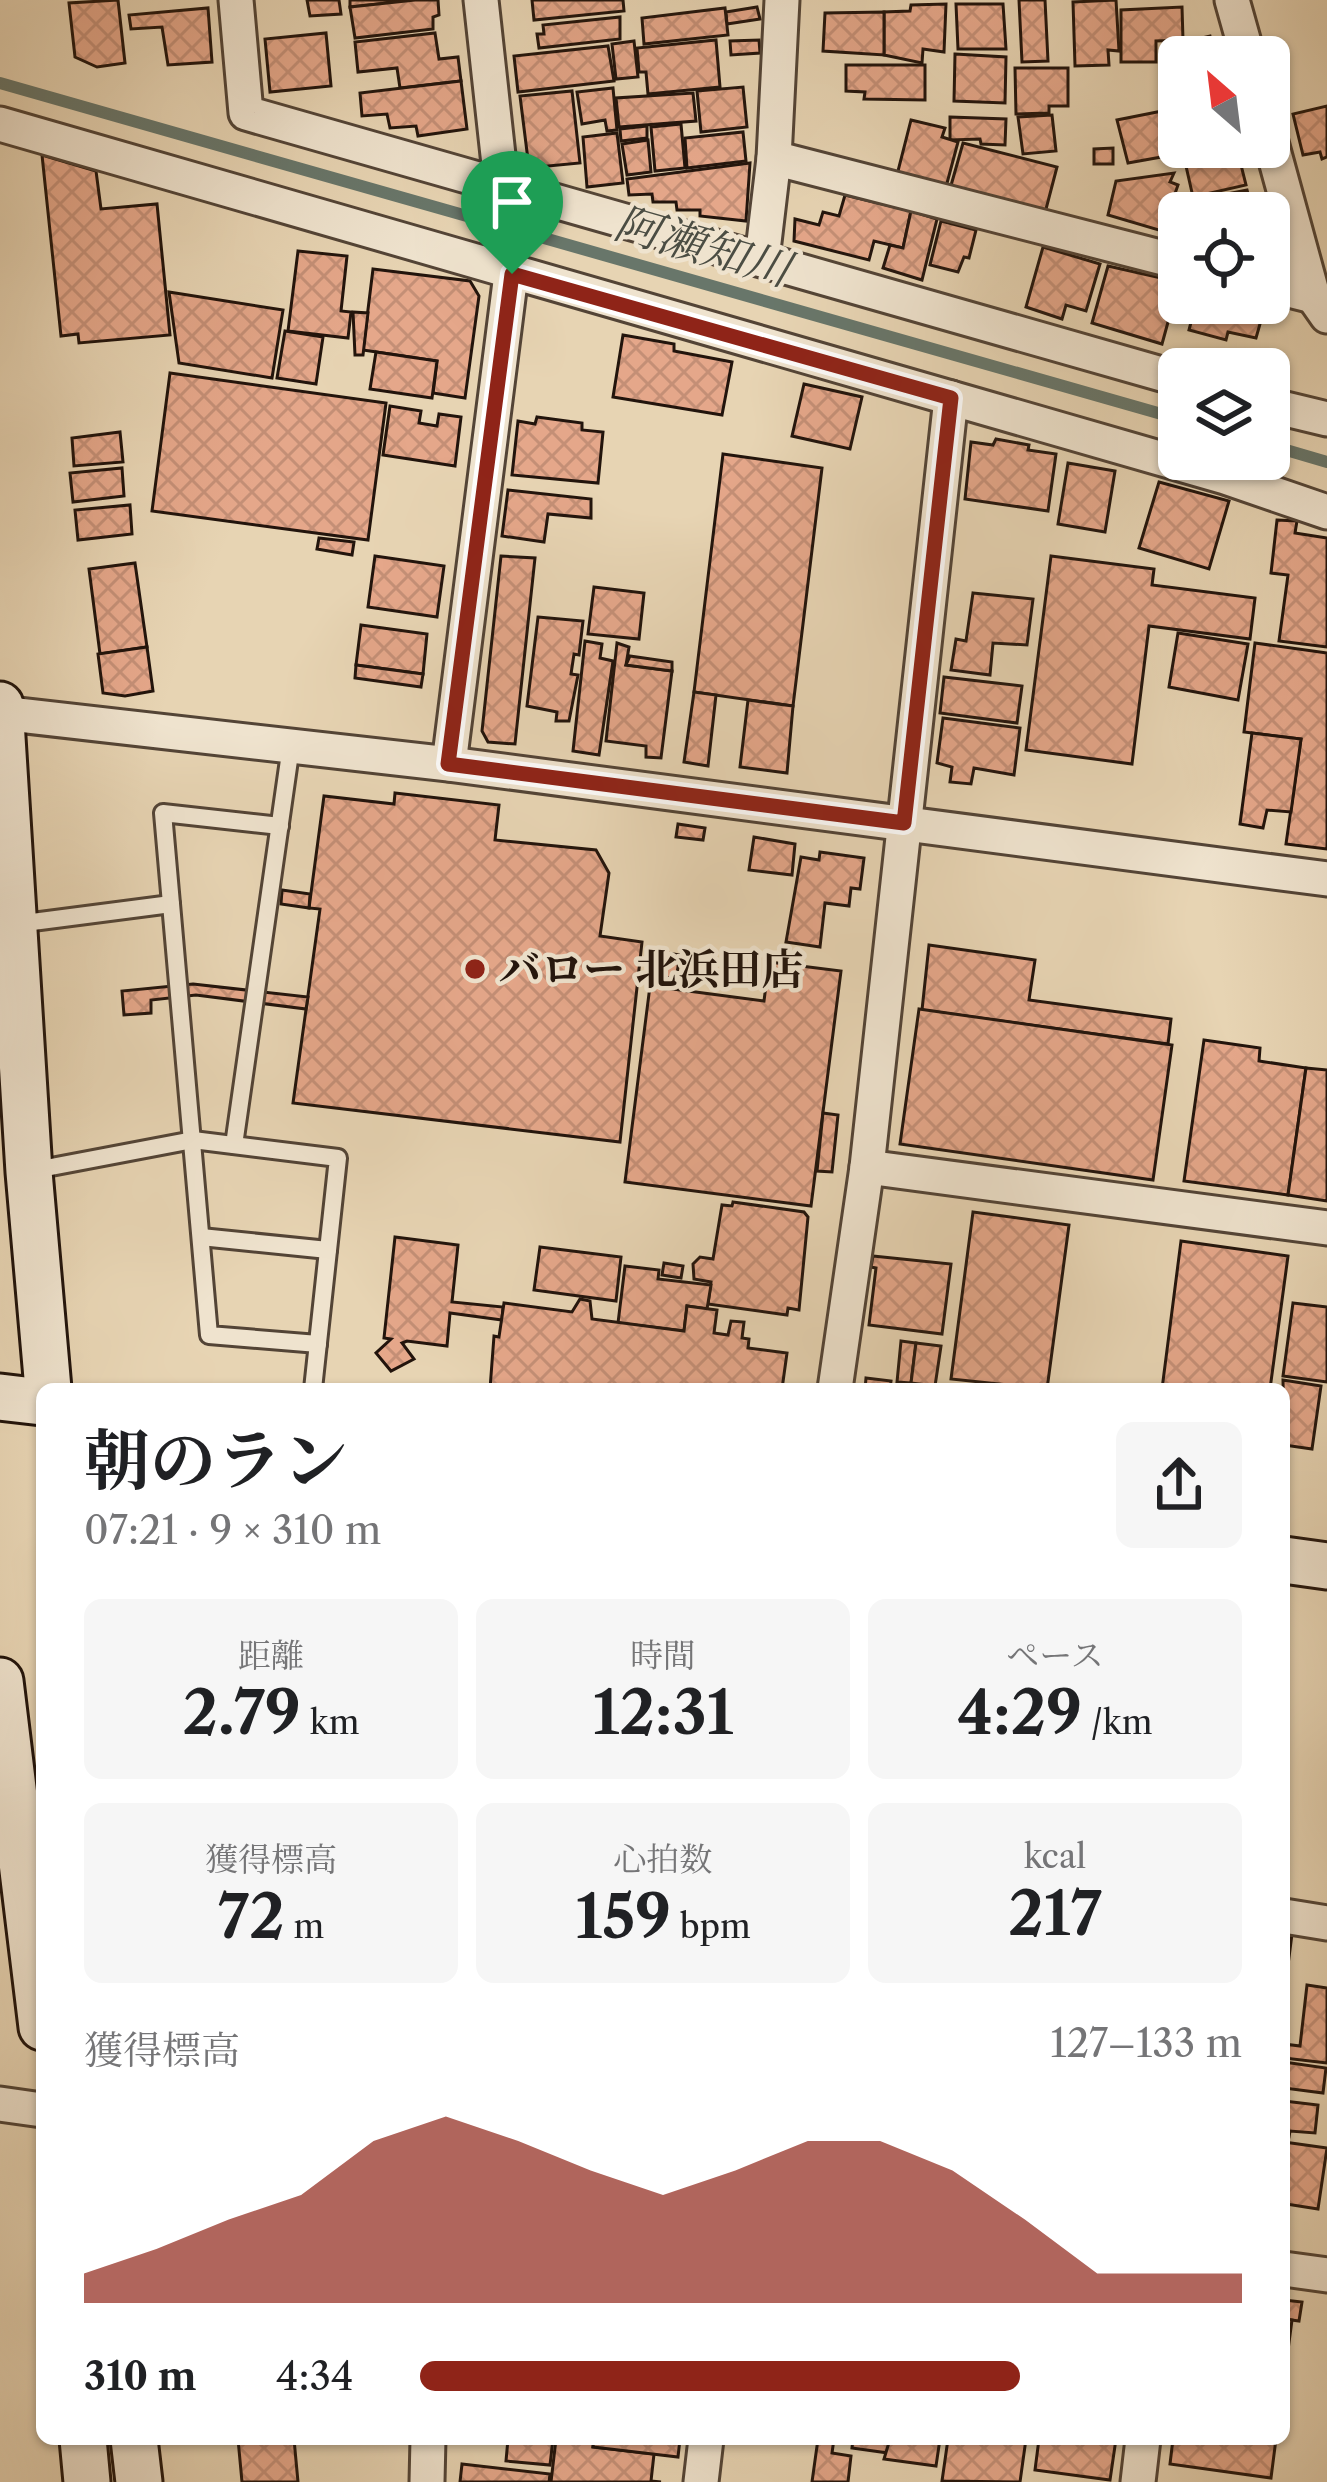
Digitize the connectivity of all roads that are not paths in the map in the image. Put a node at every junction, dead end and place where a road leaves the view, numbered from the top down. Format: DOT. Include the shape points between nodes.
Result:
graph roads {
  1 [pos="236,0"];
  2 [pos="481,0"];
  3 [pos="782,0"];
  4 [pos="1232,0"];
  5 [pos="1242,36"];
  6 [pos="0,124"];
  7 [pos="775,158"];
  8 [pos="1279,168"];
  9 [pos="502,192"];
  10 [pos="1158,257"];
  11 [pos="762,259"];
  12 [pos="510,266"];
  13 [pos="1290,294"];
  14 [pos="1320,306"];
  15 [pos="1158,373"];
  16 [pos="951,398"];
  17 [pos="1290,410"];
  18 [pos="1327,419"];
  19 [pos="1327,512"];
  20 [pos="0,710"];
  21 [pos="291,746"];
  22 [pos="448,764"];
  23 [pos="904,823"];
  24 [pos="280,826"];
  25 [pos="1327,879"];
  26 [pos="171,904"];
  27 [pos="14,925"];
  28 [pos="193,1140"];
  29 [pos="234,1145"];
  30 [pos="867,1167"];
  31 [pos="29,1172"];
  32 [pos="1327,1228"];
  33 [pos="201,1237"];
  34 [pos="328,1250"];
  35 [pos="318,1345"];
  36 [pos="47,1383"];
  37 [pos="315,1383"];
  38 [pos="836,1383"];
  39 [pos="0,1396"];
  40 [pos="36,1401"];
  41 [pos="1290,1561"];
  42 [pos="1327,1566"];
  43 [pos="0,1682"];
  44 [pos="1290,1917"];
  45 [pos="1327,1923"];
  46 [pos="36,1977"];
  47 [pos="0,2104"];
  48 [pos="36,2109"];
  49 [pos="1290,2270"];
  50 [pos="1327,2275"];
  51 [pos="84,2445"];
  52 [pos="135,2445"];
  53 [pos="428,2445"];
  54 [pos="705,2445"];
  55 [pos="1142,2445"];
  56 [pos="87,2482"];
  57 [pos="139,2482"];
  58 [pos="427,2482"];
  59 [pos="701,2482"];
  60 [pos="1138,2482"];
  1 -- 9 [label="street" via="246,112"];
  2 -- 9 [label="street"];
  3 -- 7 [label="street"];
  4 -- 5 [label="street"];
  6 -- 12 [label="street"];
  7 -- 10 [label="street"];
  7 -- 11 [label="street"];
  8 -- 14 [label="street"];
  9 -- 11 [label="street"];
  9 -- 12 [label="street"];
  11 -- 15 [label="street"];
  12 -- 16 [label="street"];
  12 -- 22 [label="street"];
  13 -- 14 [label="street"];
  16 -- 19 [label="street"];
  16 -- 23 [label="street"];
  17 -- 18 [label="street"];
  20 -- 21 [label="street"];
  20 -- 27 [label="street"];
  21 -- 22 [label="street"];
  21 -- 24 [label="lane"];
  22 -- 23 [label="street"];
  23 -- 25 [label="street"];
  23 -- 30 [label="street"];
  24 -- 26 [label="lane" via="163,814"];
  24 -- 29 [label="lane"];
  26 -- 27 [label="lane"];
  26 -- 28 [label="lane"];
  27 -- 31 [label="street"];
  28 -- 29 [label="lane"];
  28 -- 31 [label="lane"];
  28 -- 33 [label="lane"];
  29 -- 34 [label="lane" via="338,1158"];
  30 -- 32 [label="street"];
  30 -- 38 [label="street"];
  31 -- 36 [label="street"];
  33 -- 34 [label="lane"];
  33 -- 35 [label="lane" via="209,1335"];
  34 -- 35 [label="lane"];
  35 -- 37 [label="lane"];
  39 -- 40 [label="street"];
  41 -- 42 [label="street"];
  43 -- 46 [label="street"];
  44 -- 45 [label="street"];
  47 -- 48 [label="street"];
  49 -- 50 [label="street"];
  51 -- 56 [label="street"];
  52 -- 57 [label="street"];
  53 -- 58 [label="street"];
  54 -- 59 [label="street"];
  55 -- 60 [label="street"];
}
